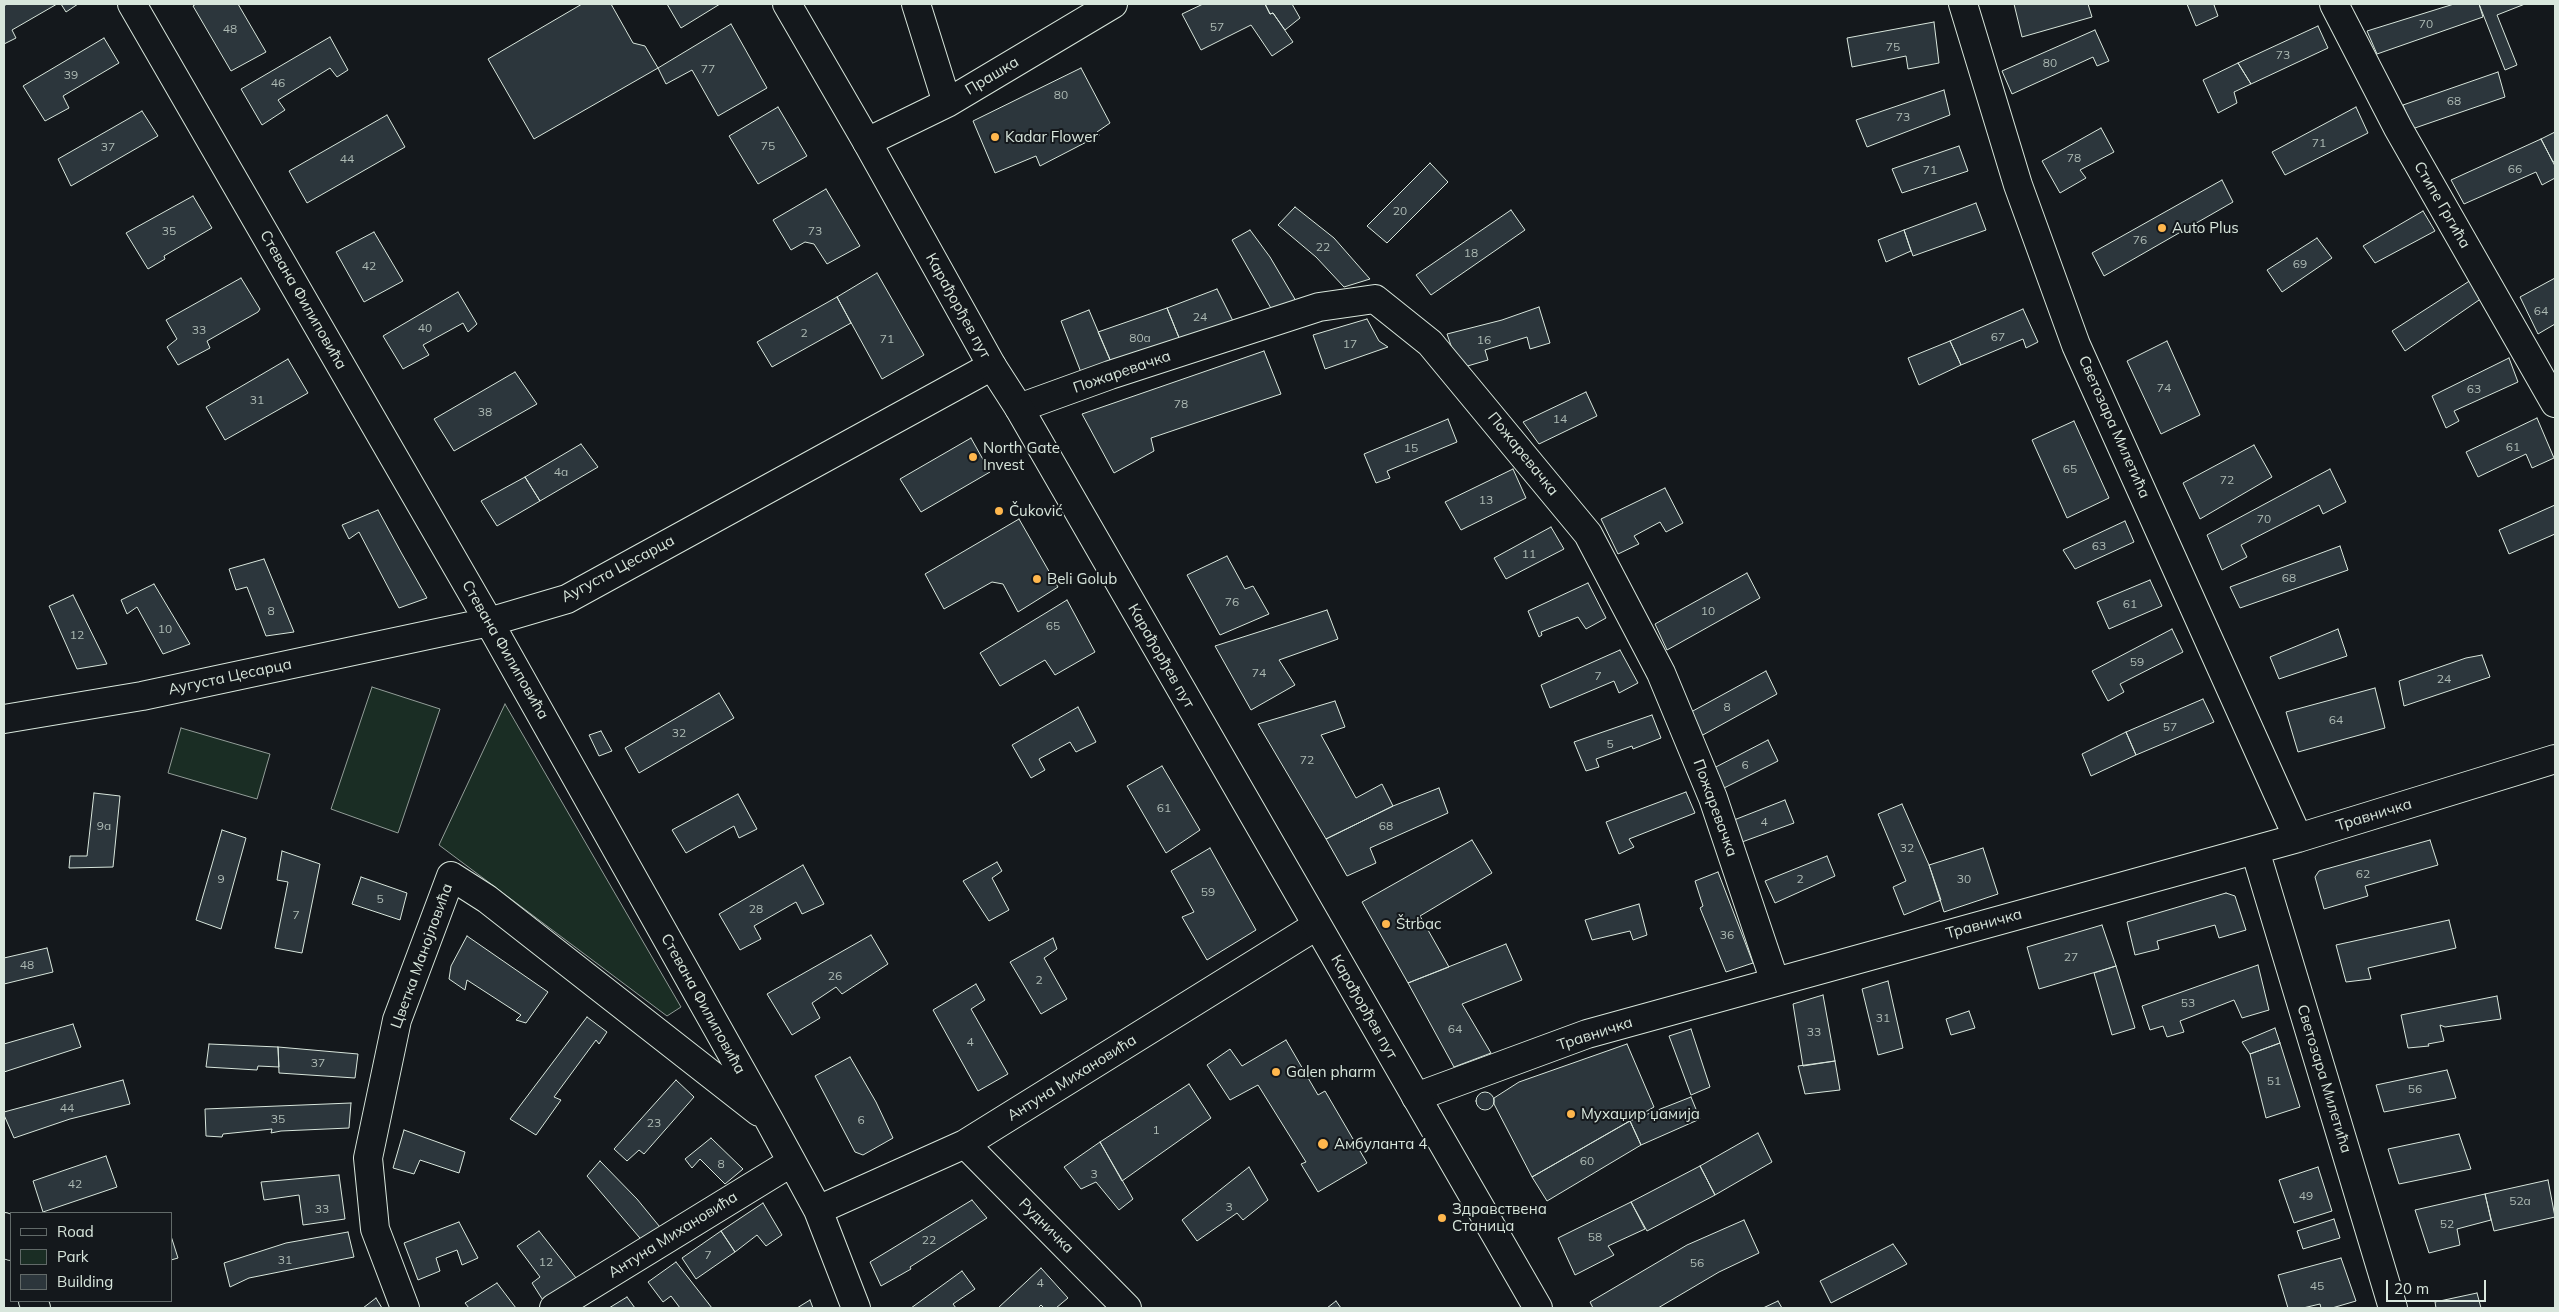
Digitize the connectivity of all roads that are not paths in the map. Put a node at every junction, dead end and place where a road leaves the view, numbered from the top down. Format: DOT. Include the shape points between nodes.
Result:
graph roads {
  1 [pos="132,4"];
  2 [pos="787,4"];
  3 [pos="916,4"];
  4 [pos="1113,4"];
  5 [pos="1963,4"];
  6 [pos="2334,4"];
  7 [pos="948,103"];
  8 [pos="867,142"];
  9 [pos="992,366"];
  10 [pos="2555,403"];
  11 [pos="1019,408"];
  12 [pos="489,622"];
  13 [pos="4,719"];
  14 [pos="2555,759"];
  15 [pos="2298,838"];
  16 [pos="2255,850"];
  17 [pos="1316,926"];
  18 [pos="1775,982"];
  19 [pos="1416,1097"];
  20 [pos="768,1120"];
  21 [pos="965,1144"];
  22 [pos="792,1162"];
  23 [pos="818,1210"];
  24 [pos="4,1227"];
  25 [pos="10,1243"];
  26 [pos="405,1308"];
  27 [pos="554,1308"];
  28 [pos="856,1308"];
  29 [pos="1127,1308"];
  30 [pos="1538,1308"];
  31 [pos="2393,1308"];
  1 -- 12 [label="street, Стевана Филиповића"];
  2 -- 8 [label="street, Карађорђев пут"];
  3 -- 7 [label="street"];
  4 -- 7 [label="street, Прашка"];
  5 -- 15 [label="street, Светозара Милетића" via="2018,185 2076,345"];
  6 -- 10 [label="street, Стипе Гргића" via="2398,128"];
  7 -- 8 [label="street, Прашка"];
  8 -- 9 [label="street, Карађорђев пут"];
  9 -- 11 [label="street, Карађорђев пут"];
  9 -- 12 [label="street, Аугуста Цесарца" via="567,598"];
  11 -- 17 [label="street, Карађорђев пут"];
  11 -- 18 [label="street, Пожаревачка" via="1319,307 1375,298 1430,342 1588,534 1669,691 1713,798"];
  12 -- 13 [label="street, Аугуста Цесарца" via="142,696"];
  12 -- 20 [label="street, Стевана Филиповића"];
  14 -- 15 [label="street, Травничка"];
  15 -- 16 [label="street, Травничка"];
  16 -- 18 [label="street, Травничка"];
  16 -- 31 [label="street, Светозара Милетића"];
  17 -- 19 [label="street, Карађорђев пут"];
  17 -- 21 [label="street, Антуна Михановића"];
  18 -- 19 [label="street, Травничка" via="1587,1034"];
  19 -- 30 [label="street, Карађорђев пут"];
  20 -- 22 [label="street, Стевана Филиповића"];
  20 -- 26 [label="street, Цветка Манојловића" via="487,899 451,876 397,1020 368,1158 375,1229"];
  21 -- 23 [label="street, Антуна Михановића"];
  21 -- 29 [label="street, Рудничка"];
  22 -- 23 [label="street, Стевана Филиповића"];
  22 -- 27 [label="street, Антуна Михановића"];
  23 -- 28 [label="street, Стевана Филиповића"];
  24 -- 25 [label="street"];
}
